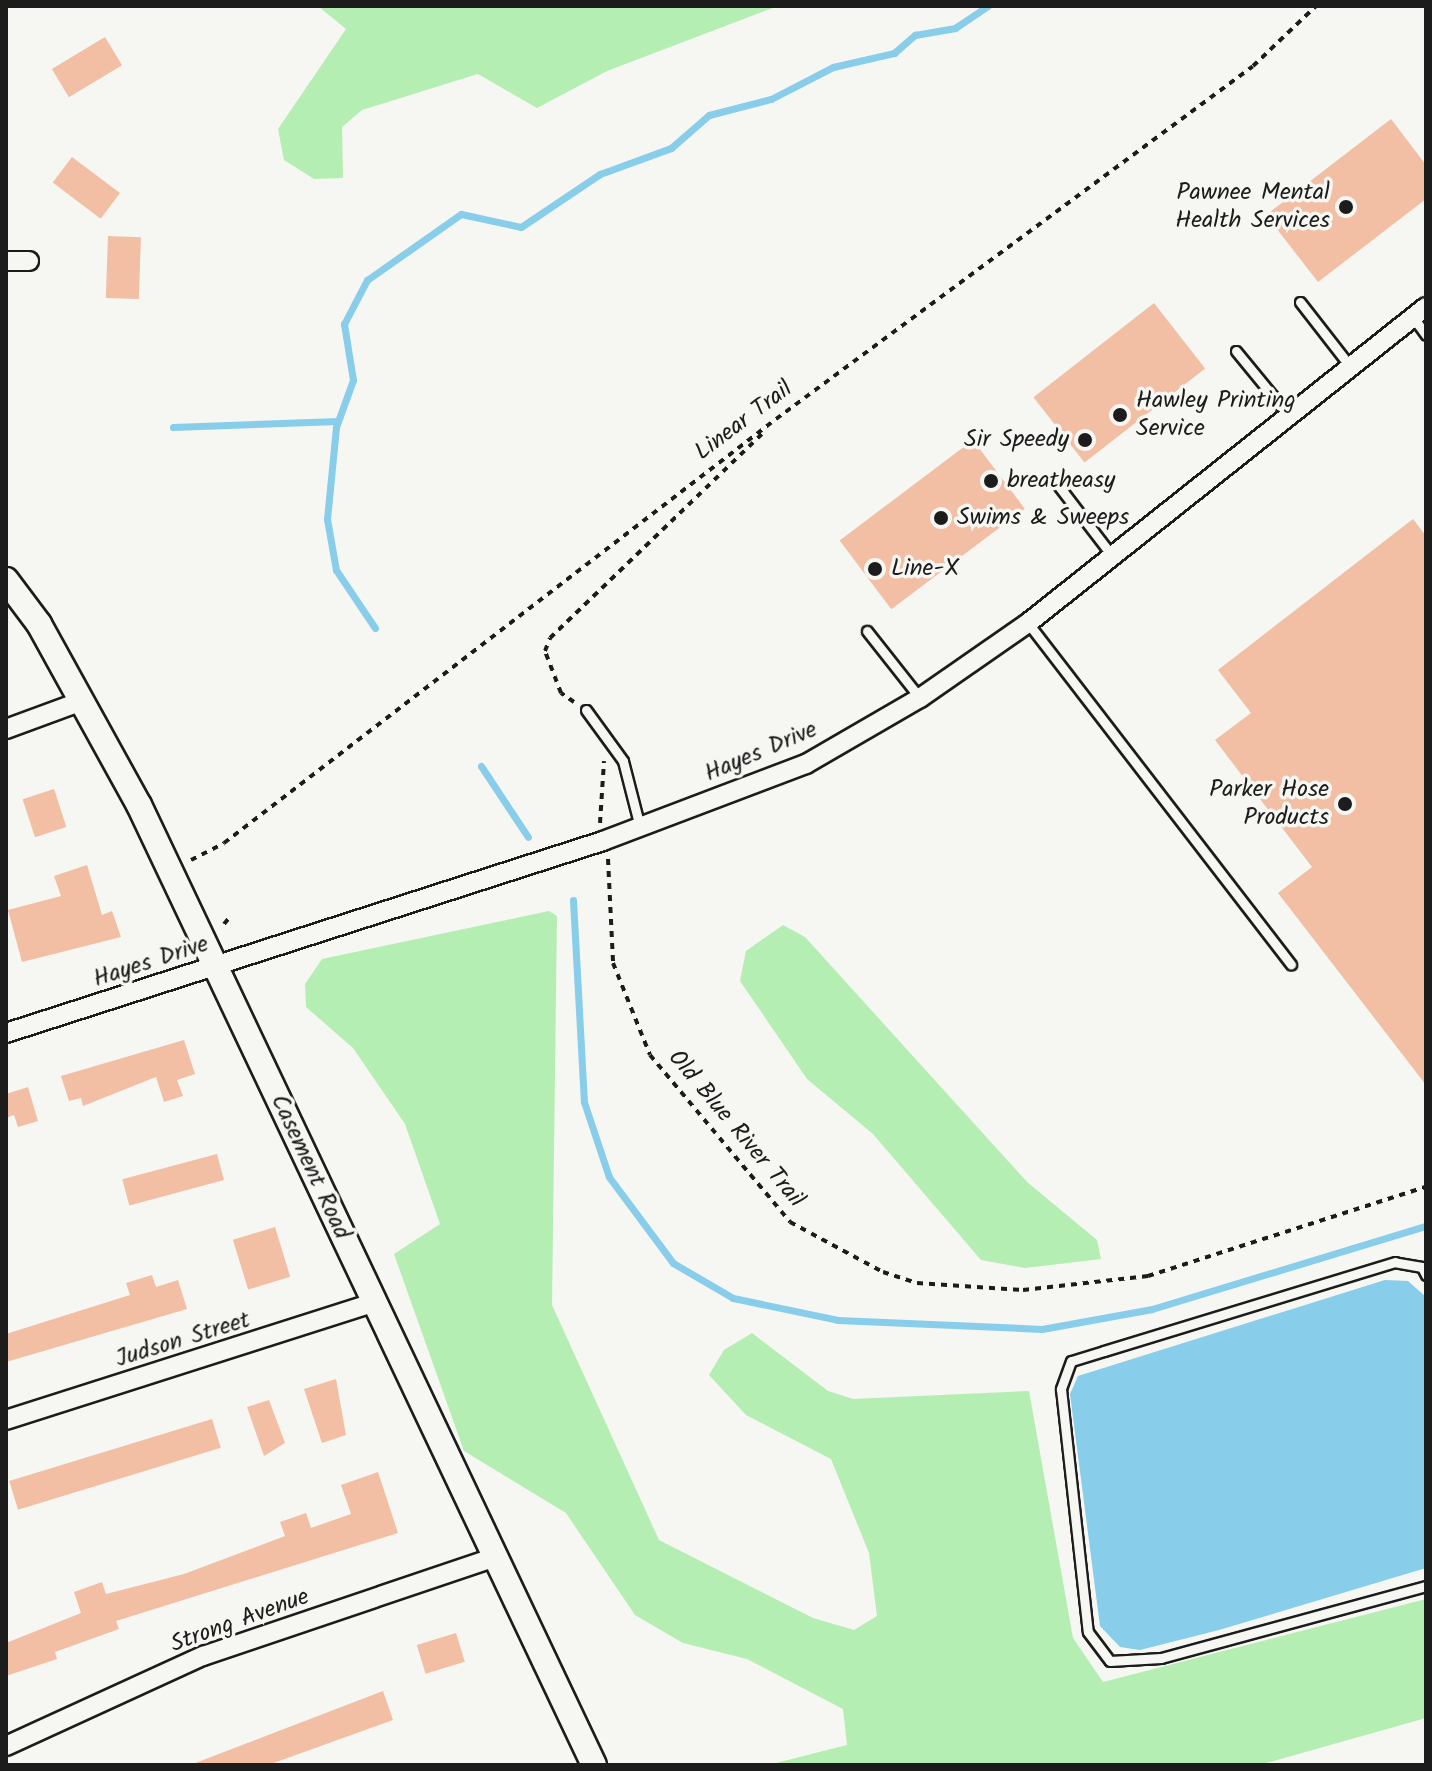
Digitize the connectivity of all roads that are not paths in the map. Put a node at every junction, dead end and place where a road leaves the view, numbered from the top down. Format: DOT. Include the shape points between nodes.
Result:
graph roads {
  1 [pos="6,261"];
  2 [pos="29,261"];
  3 [pos="1300,302"];
  4 [pos="1419,312"];
  5 [pos="1426,335"];
  6 [pos="1236,351"];
  7 [pos="1349,365"];
  8 [pos="1287,413"];
  9 [pos="1058,485"];
  10 [pos="1113,557"];
  11 [pos="6,580"];
  12 [pos="1028,623"];
  13 [pos="867,631"];
  14 [pos="920,698"];
  15 [pos="82,701"];
  16 [pos="586,710"];
  17 [pos="6,729"];
  18 [pos="640,827"];
  19 [pos="1291,965"];
  20 [pos="214,968"];
  21 [pos="6,1033"];
  22 [pos="1426,1275"];
  23 [pos="372,1303"];
  24 [pos="6,1420"];
  25 [pos="496,1557"];
  26 [pos="1426,1586"];
  27 [pos="6,1746"];
  28 [pos="594,1765"];
  1 -- 2 [label="street"];
  3 -- 7 [label="lane"];
  4 -- 5 [label="lane"];
  4 -- 7 [label="street, Hayes Drive"];
  6 -- 8 [label="lane"];
  7 -- 8 [label="street, Hayes Drive"];
  8 -- 10 [label="street, Hayes Drive"];
  9 -- 10 [label="lane"];
  10 -- 12 [label="street, Hayes Drive"];
  11 -- 15 [label="street, Casement Road"];
  12 -- 14 [label="street, Hayes Drive"];
  12 -- 19 [label="lane"];
  13 -- 14 [label="lane"];
  14 -- 18 [label="street, Hayes Drive" via="806,764"];
  15 -- 17 [label="street"];
  15 -- 20 [label="street, Casement Road"];
  16 -- 18 [label="lane" via="611,744"];
  18 -- 20 [label="street, Hayes Drive"];
  20 -- 21 [label="street, Hayes Drive"];
  20 -- 23 [label="street, Casement Road"];
  22 -- 26 [label="lane" via="1422,1267 1395,1262 1071,1361 1061,1389 1088,1632 1110,1661 1161,1658"];
  23 -- 24 [label="street, Judson Street"];
  23 -- 25 [label="street, Casement Road"];
  25 -- 27 [label="street, Strong Avenue" via="203,1656"];
  25 -- 28 [label="street, Casement Road"];
}
